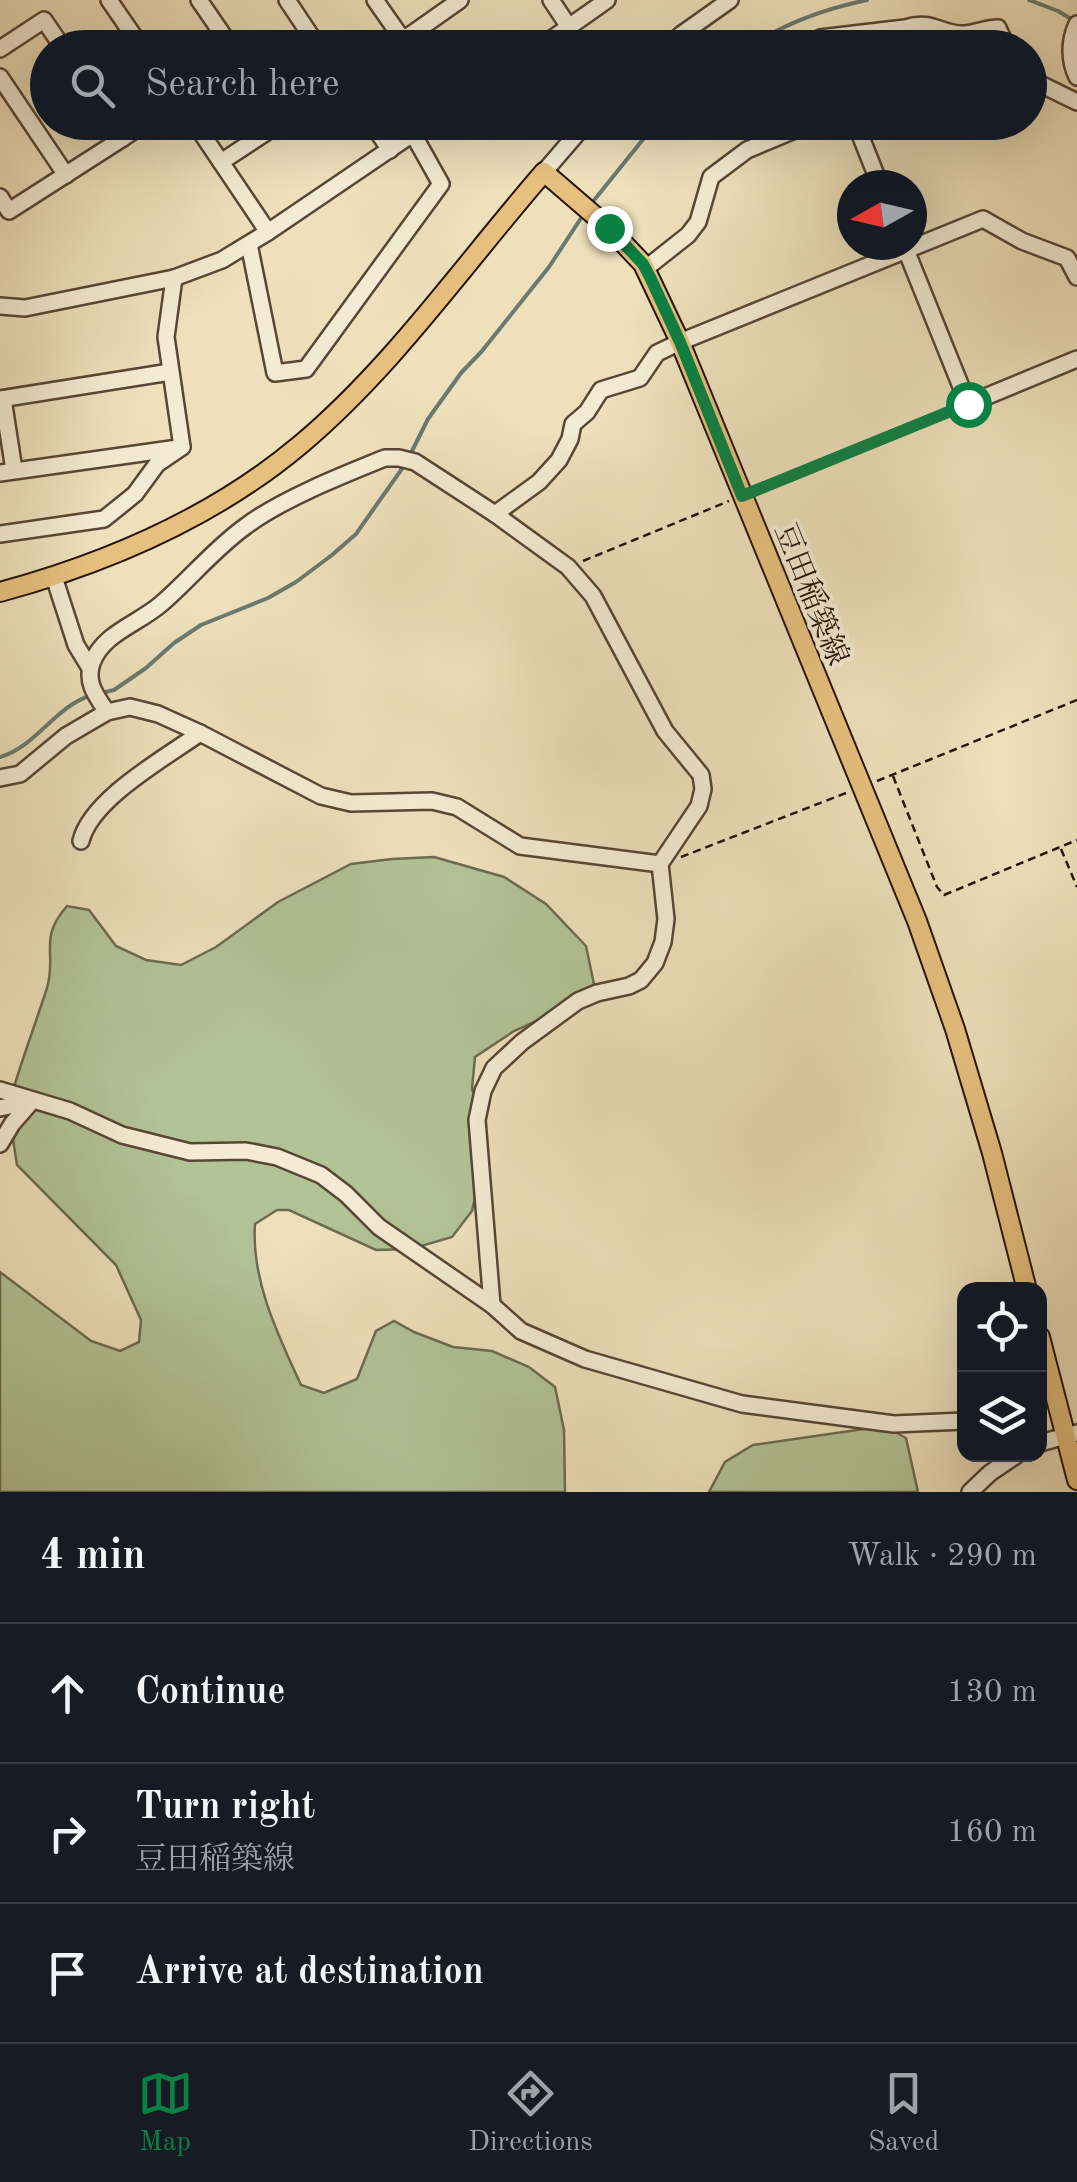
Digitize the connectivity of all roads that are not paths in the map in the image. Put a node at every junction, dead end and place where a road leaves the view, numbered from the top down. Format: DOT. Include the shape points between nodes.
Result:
graph roads {
  1 [pos="109,0"];
  2 [pos="199,0"];
  3 [pos="287,0"];
  4 [pos="375,0"];
  5 [pos="460,0"];
  6 [pos="550,0"];
  7 [pos="607,0"];
  8 [pos="730,0"];
  9 [pos="1077,24"];
  10 [pos="569,27"];
  11 [pos="51,30"];
  12 [pos="130,30"];
  13 [pos="220,30"];
  14 [pos="307,30"];
  15 [pos="391,30"];
  16 [pos="418,30"];
  17 [pos="565,30"];
  18 [pos="688,30"];
  19 [pos="888,30"];
  20 [pos="946,30"];
  21 [pos="0,49"];
  22 [pos="0,77"];
  23 [pos="1077,77"];
  24 [pos="1047,87"];
  25 [pos="1077,102"];
  26 [pos="30,122"];
  27 [pos="42,140"];
  28 [pos="120,140"];
  29 [pos="207,140"];
  30 [pos="255,140"];
  31 [pos="383,140"];
  32 [pos="404,140"];
  33 [pos="416,140"];
  34 [pos="572,140"];
  35 [pos="771,140"];
  36 [pos="862,140"];
  37 [pos="390,150"];
  38 [pos="222,162"];
  39 [pos="874,170"];
  40 [pos="544,172"];
  41 [pos="66,175"];
  42 [pos="0,197"];
  43 [pos="268,232"];
  44 [pos="927,240"];
  45 [pos="249,244"];
  46 [pos="876,260"];
  47 [pos="910,260"];
  48 [pos="644,267"];
  49 [pos="1077,277"];
  50 [pos="174,278"];
  51 [pos="0,306"];
  52 [pos="680,342"];
  53 [pos="1077,360"];
  54 [pos="170,372"];
  55 [pos="1,399"];
  56 [pos="182,448"];
  57 [pos="7,472"];
  58 [pos="494,514"];
  59 [pos="0,534"];
  60 [pos="54,577"];
  61 [pos="0,592"];
  62 [pos="90,668"];
  63 [pos="107,712"];
  64 [pos="200,733"];
  65 [pos="0,778"];
  66 [pos="81,841"];
  67 [pos="660,864"];
  68 [pos="0,1090"];
  69 [pos="32,1101"];
  70 [pos="0,1108"];
  71 [pos="0,1144"];
  72 [pos="1025,1282"];
  73 [pos="492,1305"];
  74 [pos="1047,1359"];
  75 [pos="957,1421"];
  76 [pos="1071,1435"];
  77 [pos="1006,1462"];
  78 [pos="1077,1480"];
  79 [pos="970,1492"];
  1 -- 12 [label="street"];
  2 -- 13 [label="street"];
  3 -- 14 [label="street"];
  4 -- 15 [label="street"];
  5 -- 16 [label="street"];
  6 -- 10 [label="street"];
  7 -- 10 [label="street"];
  8 -- 18 [label="street"];
  9 -- 23 [label="street" via="1071,54"];
  10 -- 17 [label="street"];
  11 -- 21 [label="street" via="44,20"];
  19 -- 20 [label="street" via="916,24"];
  22 -- 26 [label="street"];
  24 -- 25 [label="street"];
  27 -- 41 [label="street"];
  28 -- 41 [label="street"];
  29 -- 38 [label="street"];
  30 -- 38 [label="street"];
  31 -- 37 [label="street"];
  32 -- 37 [label="street"];
  33 -- 45 [label="street" via="441,184 306,369 274,373"];
  34 -- 40 [label="street"];
  35 -- 48 [label="street" via="712,177 698,222"];
  36 -- 39 [label="street"];
  37 -- 43 [label="street"];
  38 -- 43 [label="street"];
  40 -- 48 [label="main road, 豆田稲築線"];
  40 -- 60 [label="main road" via="418,324 300,446 173,527"];
  41 -- 42 [label="street" via="9,210"];
  43 -- 45 [label="street"];
  44 -- 49 [label="street" via="983,220 1067,258"];
  45 -- 50 [label="street"];
  46 -- 52 [label="street"];
  47 -- 53 [label="street" via="968,404"];
  48 -- 52 [label="main road, 豆田稲築線"];
  50 -- 51 [label="street" via="25,308"];
  50 -- 54 [label="street" via="166,337"];
  52 -- 58 [label="street" via="658,353 640,378 601,390 573,424 558,460"];
  52 -- 72 [label="main road, 豆田稲築線" via="916,921 955,1028"];
  54 -- 55 [label="street"];
  54 -- 56 [label="street"];
  55 -- 57 [label="street"];
  56 -- 57 [label="street"];
  56 -- 59 [label="street" via="104,519"];
  58 -- 62 [label="street" via="415,462 385,458 245,527 158,607 99,648"];
  58 -- 67 [label="street" via="568,567 593,596 665,731 701,775 699,806"];
  60 -- 61 [label="main road"];
  60 -- 62 [label="street"];
  62 -- 63 [label="street" via="93,691"];
  63 -- 64 [label="street" via="142,710"];
  63 -- 65 [label="street" via="20,774"];
  64 -- 66 [label="street" via="105,801"];
  64 -- 67 [label="street" via="321,796 352,803 432,801 457,807 520,846"];
  67 -- 73 [label="street" via="666,919 655,963 641,980 578,1001 522,1042 494,1068 483,1092 477,1135"];
  68 -- 69 [label="street"];
  69 -- 70 [label="street"];
  69 -- 71 [label="street"];
  69 -- 73 [label="street" via="122,1135 190,1152 277,1157 321,1175 379,1227"];
  73 -- 75 [label="street" via="522,1331 585,1359 742,1404 894,1424"];
  74 -- 76 [label="main road"];
  76 -- 78 [label="main road"];
  77 -- 79 [label="street"];
}
